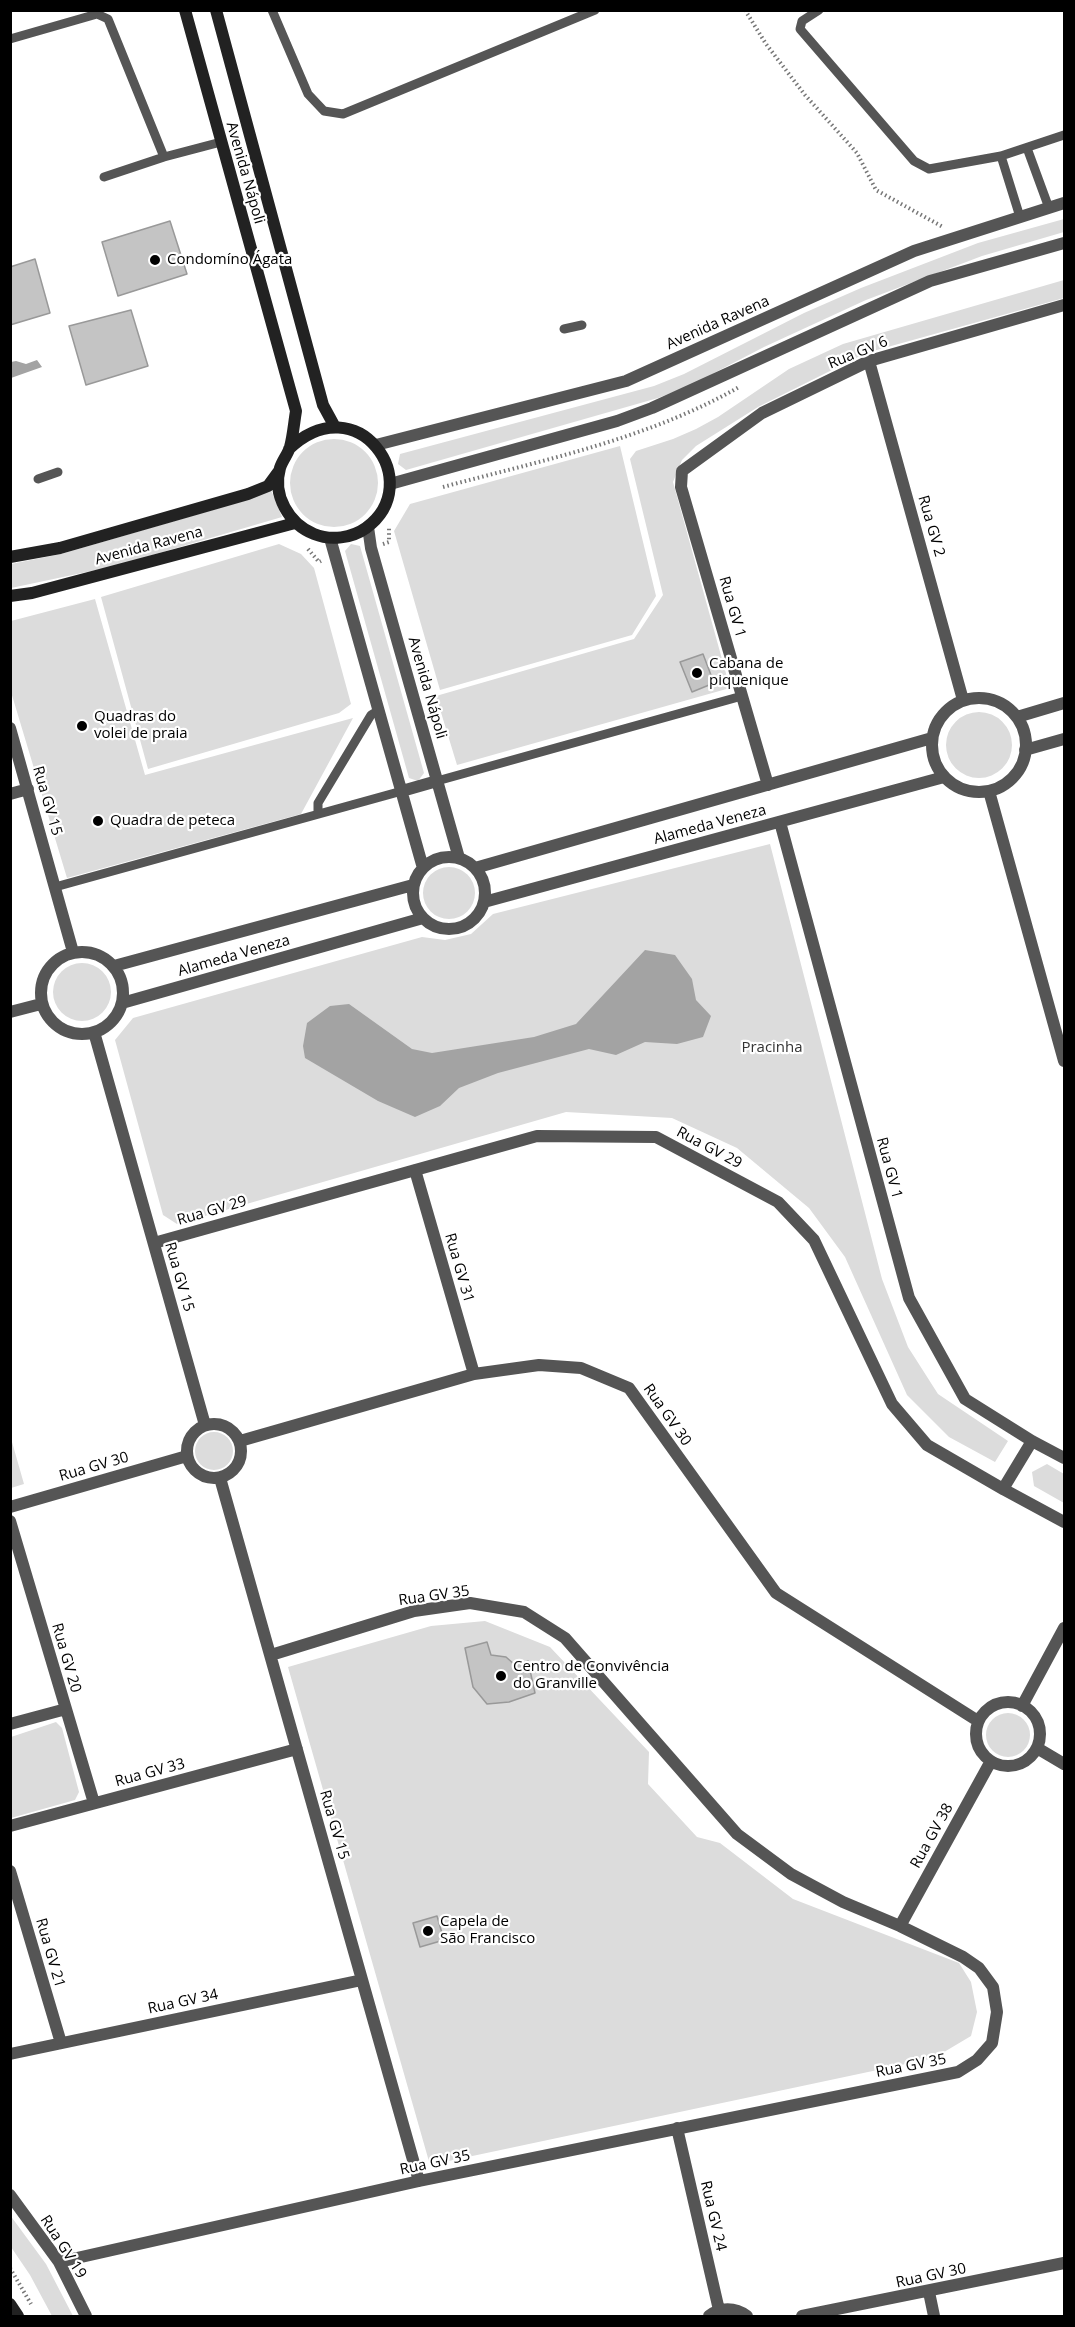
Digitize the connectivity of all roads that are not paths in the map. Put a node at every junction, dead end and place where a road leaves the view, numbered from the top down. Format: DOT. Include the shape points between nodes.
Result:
graph roads {
  1 [pos="185,10"];
  2 [pos="216,10"];
  3 [pos="272,10"];
  4 [pos="595,10"];
  5 [pos="819,10"];
  6 [pos="10,39"];
  7 [pos="1065,135"];
  8 [pos="221,142"];
  9 [pos="1028,148"];
  10 [pos="1001,156"];
  11 [pos="164,157"];
  12 [pos="104,177"];
  13 [pos="1065,203"];
  14 [pos="1049,208"];
  15 [pos="1020,217"];
  16 [pos="1065,243"];
  17 [pos="1065,305"];
  18 [pos="582,325"];
  19 [pos="564,329"];
  20 [pos="869,361"];
  21 [pos="335,427"];
  22 [pos="376,445"];
  23 [pos="289,449"];
  24 [pos="279,470"];
  25 [pos="682,471"];
  26 [pos="58,472"];
  27 [pos="38,479"];
  28 [pos="390,484"];
  29 [pos="296,523"];
  30 [pos="368,527"];
  31 [pos="330,538"];
  32 [pos="10,557"];
  33 [pos="10,596"];
  34 [pos="742,696"];
  35 [pos="963,700"];
  36 [pos="1065,703"];
  37 [pos="379,710"];
  38 [pos="1017,717"];
  39 [pos="10,728"];
  40 [pos="932,738"];
  41 [pos="1065,739"];
  42 [pos="1026,750"];
  43 [pos="944,777"];
  44 [pos="437,781"];
  45 [pos="768,784"];
  46 [pos="28,789"];
  47 [pos="989,790"];
  48 [pos="402,791"];
  49 [pos="10,794"];
  50 [pos="318,814"];
  51 [pos="780,822"];
  52 [pos="459,858"];
  53 [pos="423,868"];
  54 [pos="475,868"];
  55 [pos="413,885"];
  56 [pos="55,887"];
  57 [pos="484,902"];
  58 [pos="423,918"];
  59 [pos="73,952"];
  60 [pos="114,966"];
  61 [pos="122,1003"];
  62 [pos="41,1004"];
  63 [pos="10,1012"];
  64 [pos="94,1032"];
  65 [pos="1065,1061"];
  66 [pos="415,1170"];
  67 [pos="154,1243"];
  68 [pos="474,1374"];
  69 [pos="205,1425"];
  70 [pos="1032,1441"];
  71 [pos="240,1442"];
  72 [pos="187,1455"];
  73 [pos="1065,1458"];
  74 [pos="220,1478"];
  75 [pos="1003,1490"];
  76 [pos="10,1507"];
  77 [pos="10,1521"];
  78 [pos="1065,1522"];
  79 [pos="1065,1628"];
  80 [pos="271,1655"];
  81 [pos="1022,1706"];
  82 [pos="66,1709"];
  83 [pos="978,1721"];
  84 [pos="10,1724"];
  85 [pos="1037,1748"];
  86 [pos="297,1749"];
  87 [pos="991,1761"];
  88 [pos="1065,1764"];
  89 [pos="93,1803"];
  90 [pos="10,1826"];
  91 [pos="10,1871"];
  92 [pos="900,1926"];
  93 [pos="362,1980"];
  94 [pos="61,2043"];
  95 [pos="10,2054"];
  96 [pos="677,2128"];
  97 [pos="419,2181"];
  98 [pos="10,2195"];
  99 [pos="59,2262"];
  100 [pos="1065,2263"];
  101 [pos="929,2292"];
  102 [pos="10,2304"];
  103 [pos="714,2313"];
  104 [pos="18,2316"];
  105 [pos="87,2316"];
  106 [pos="747,2316"];
  107 [pos="802,2316"];
  108 [pos="934,2316"];
  1 -- 8 [label="main road, Avenida Nápoli"];
  2 -- 21 [label="main road, Avenida Nápoli" via="323,405"];
  3 -- 4 [label="lane" via="308,94 324,111 343,114"];
  5 -- 10 [label="lane" via="802,21 800,29 914,161 929,168"];
  6 -- 11 [label="lane" via="97,14 108,19"];
  7 -- 9 [label="lane"];
  8 -- 11 [label="lane"];
  8 -- 23 [label="main road, Avenida Nápoli" via="296,411"];
  9 -- 10 [label="lane"];
  9 -- 14 [label="lane"];
  10 -- 15 [label="lane"];
  11 -- 12 [label="lane"];
  13 -- 14 [label="street, Avenida Ravena"];
  14 -- 15 [label="street, Avenida Ravena"];
  15 -- 22 [label="street, Avenida Ravena" via="914,251 626,381"];
  16 -- 28 [label="street" via="930,281 616,421"];
  17 -- 20 [label="street, Rua GV 6"];
  18 -- 19 [label="lane"];
  20 -- 25 [label="street, Rua GV 6" via="762,413"];
  20 -- 35 [label="street, Rua GV 2"];
  21 -- 22 [label="main road" via="350,429"];
  21 -- 23 [label="main road" via="318,429"];
  22 -- 28 [label="main road" via="386,463"];
  23 -- 24 [label="main road"];
  24 -- 29 [label="main road" via="278,489 284,508"];
  24 -- 32 [label="main road, Avenida Ravena" via="268,486 248,494 60,548"];
  25 -- 34 [label="street, Rua GV 1" via="681,487"];
  26 -- 27 [label="lane"];
  28 -- 30 [label="main road" via="387,500"];
  29 -- 31 [label="main road" via="318,536"];
  29 -- 33 [label="main road, Avenida Ravena"];
  30 -- 31 [label="main road"];
  30 -- 44 [label="street, Avenida Nápoli"];
  31 -- 37 [label="street"];
  34 -- 44 [label="lane"];
  34 -- 45 [label="street, Rua GV 1"];
  35 -- 38 [label="street" via="993,700 1007,706"];
  35 -- 40 [label="street" via="942,715"];
  36 -- 38 [label="street"];
  37 -- 48 [label="street"];
  37 -- 50 [label="lane" via="371,715 318,803"];
  38 -- 42 [label="street"];
  39 -- 46 [label="street, Rua GV 15"];
  40 -- 43 [label="street" via="932,752"];
  40 -- 45 [label="street, Alameda Veneza"];
  41 -- 42 [label="street"];
  42 -- 47 [label="street" via="1013,776"];
  43 -- 47 [label="street" via="965,790"];
  43 -- 51 [label="street, Alameda Veneza"];
  44 -- 48 [label="street"];
  44 -- 52 [label="street, Avenida Nápoli"];
  45 -- 54 [label="street, Alameda Veneza"];
  46 -- 49 [label="street"];
  46 -- 56 [label="street, Rua GV 15"];
  47 -- 65 [label="street"];
  48 -- 50 [label="lane"];
  48 -- 53 [label="street"];
  50 -- 56 [label="lane"];
  51 -- 57 [label="street, Alameda Veneza"];
  51 -- 70 [label="street, Rua GV 1" via="909,1298 965,1399"];
  52 -- 53 [label="street" via="439,858"];
  52 -- 54 [label="street"];
  53 -- 55 [label="street"];
  54 -- 57 [label="street" via="482,878"];
  55 -- 58 [label="street" via="416,908"];
  55 -- 60 [label="street, Alameda Veneza"];
  56 -- 59 [label="street, Rua GV 15"];
  57 -- 58 [label="street" via="472,920 452,929"];
  58 -- 61 [label="street, Alameda Veneza"];
  59 -- 60 [label="street" via="95,954"];
  59 -- 62 [label="street" via="60,957 43,977"];
  60 -- 61 [label="street" via="121,977"];
  61 -- 64 [label="street" via="107,1026"];
  62 -- 63 [label="street"];
  62 -- 64 [label="street" via="56,1026 74,1033"];
  64 -- 67 [label="street, Rua GV 15"];
  66 -- 67 [label="street, Rua GV 29"];
  66 -- 68 [label="street, Rua GV 31"];
  66 -- 75 [label="street, Rua GV 29" via="537,1136 656,1137 778,1202 814,1240 892,1404 927,1445"];
  67 -- 69 [label="street, Rua GV 15"];
  68 -- 71 [label="street, Rua GV 30"];
  68 -- 83 [label="street, Rua GV 30" via="539,1365 581,1368 629,1388 776,1593"];
  69 -- 71 [label="street" via="230,1428"];
  69 -- 72 [label="street" via="192,1434"];
  70 -- 73 [label="street, Rua GV 1"];
  70 -- 75 [label="street"];
  71 -- 74 [label="street" via="238,1464"];
  72 -- 74 [label="street" via="198,1474"];
  72 -- 76 [label="street, Rua GV 30"];
  74 -- 80 [label="street, Rua GV 15"];
  75 -- 78 [label="street, Rua GV 29"];
  77 -- 82 [label="street, Rua GV 20"];
  79 -- 81 [label="street"];
  80 -- 86 [label="street, Rua GV 15"];
  80 -- 92 [label="street, Rua GV 35" via="414,1611 470,1603 524,1612 566,1638 737,1834 791,1874"];
  81 -- 83 [label="street" via="997,1704"];
  81 -- 85 [label="street" via="1037,1723"];
  82 -- 84 [label="street"];
  82 -- 89 [label="street, Rua GV 20"];
  83 -- 87 [label="street" via="976,1740"];
  85 -- 87 [label="street" via="1024,1762 1015,1765"];
  85 -- 88 [label="street"];
  86 -- 89 [label="street, Rua GV 33"];
  86 -- 93 [label="street, Rua GV 15"];
  87 -- 92 [label="street, Rua GV 38"];
  89 -- 90 [label="street, Rua GV 33"];
  91 -- 94 [label="street, Rua GV 21"];
  92 -- 96 [label="street, Rua GV 35" via="980,1968 993,1987 996,2012 992,2043 977,2060 958,2072"];
  93 -- 94 [label="street, Rua GV 34"];
  93 -- 97 [label="street, Rua GV 15"];
  94 -- 95 [label="street, Rua GV 34"];
  96 -- 97 [label="street, Rua GV 35"];
  96 -- 103 [label="street, Rua GV 24"];
  97 -- 99 [label="street, Rua GV 35"];
  98 -- 99 [label="street, Rua GV 19"];
  99 -- 105 [label="street, Rua GV 19"];
  100 -- 101 [label="street, Rua GV 30"];
  101 -- 107 [label="street, Rua GV 30"];
  101 -- 108 [label="street"];
  102 -- 104 [label="main road"];
  103 -- 106 [label="street" via="736,2310"];
}
